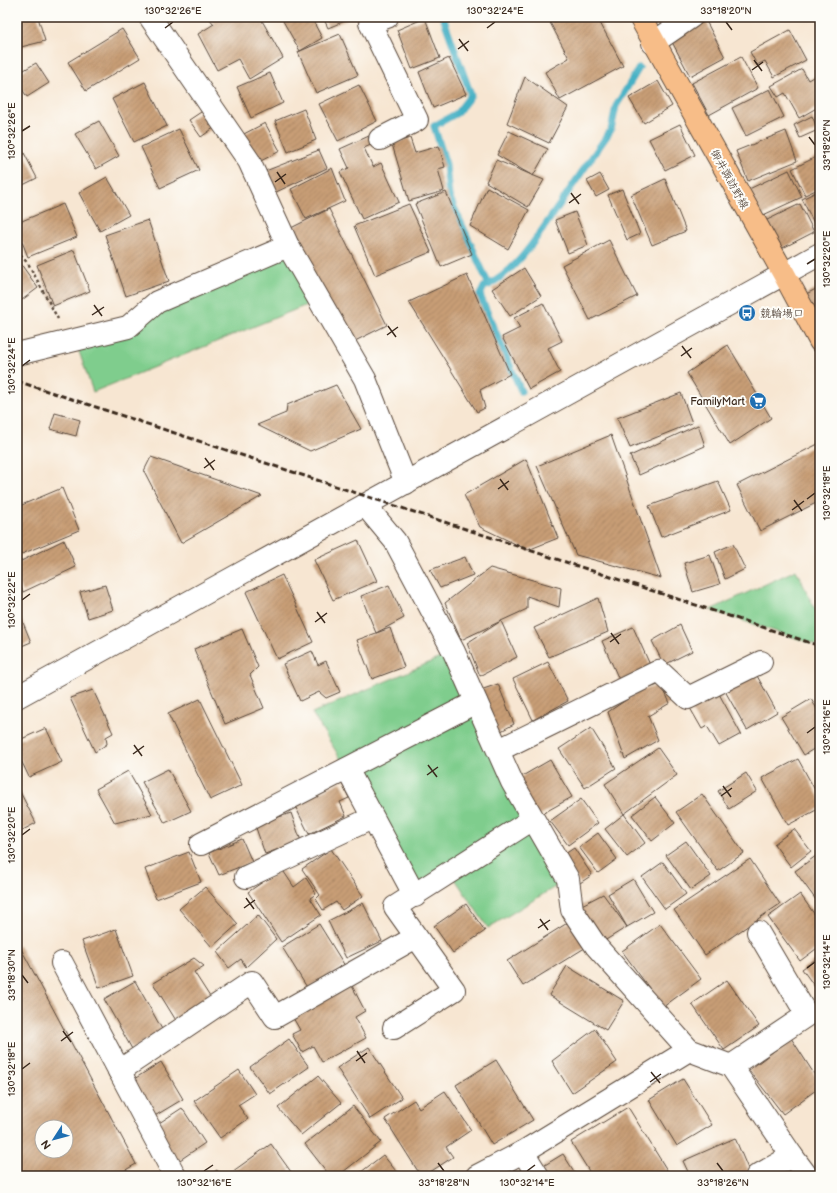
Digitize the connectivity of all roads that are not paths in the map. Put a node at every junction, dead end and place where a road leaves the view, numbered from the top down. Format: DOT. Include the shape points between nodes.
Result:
graph roads {
  1 [pos="150,17"];
  2 [pos="387,17"];
  3 [pos="640,17"];
  4 [pos="691,17"];
  5 [pos="654,43"];
  6 [pos="380,139"];
  7 [pos="288,246"];
  8 [pos="820,254"];
  9 [pos="784,274"];
  10 [pos="820,341"];
  11 [pos="17,354"];
  12 [pos="406,483"];
  13 [pos="365,505"];
  14 [pos="761,662"];
  15 [pos="17,697"];
  16 [pos="476,702"];
  17 [pos="499,750"];
  18 [pos="347,769"];
  19 [pos="372,818"];
  20 [pos="533,819"];
  21 [pos="201,844"];
  22 [pos="246,877"];
  23 [pos="414,896"];
  24 [pos="758,932"];
  25 [pos="416,937"];
  26 [pos="62,963"];
  27 [pos="394,1028"];
  28 [pos="689,1050"];
  29 [pos="731,1066"];
  30 [pos="119,1071"];
  31 [pos="523,1152"];
  32 [pos="792,1156"];
  33 [pos="176,1176"];
  34 [pos="477,1176"];
  35 [pos="538,1176"];
  36 [pos="757,1176"];
  37 [pos="807,1176"];
  1 -- 7 [label="street" via="248,161"];
  2 -- 6 [label="street" via="370,23 417,120"];
  3 -- 5 [label="main road, 御井諏訪野線"];
  4 -- 5 [label="street"];
  5 -- 9 [label="main road, 御井諏訪野線"];
  7 -- 11 [label="street" via="157,302 128,327"];
  7 -- 12 [label="street" via="365,379"];
  8 -- 9 [label="street"];
  9 -- 10 [label="main road, 御井諏訪野線"];
  9 -- 12 [label="street"];
  12 -- 13 [label="street"];
  13 -- 15 [label="street"];
  13 -- 16 [label="street" via="395,541 454,652"];
  14 -- 17 [label="street" via="688,698 659,670"];
  16 -- 17 [label="street"];
  16 -- 18 [label="street"];
  17 -- 20 [label="street" via="512,782"];
  18 -- 19 [label="street"];
  18 -- 21 [label="street"];
  19 -- 22 [label="street"];
  19 -- 23 [label="street"];
  20 -- 23 [label="street"];
  20 -- 28 [label="street" via="568,879 572,910 589,936"];
  23 -- 25 [label="street" via="395,907"];
  24 -- 29 [label="street" via="807,1015"];
  25 -- 27 [label="street" via="454,990"];
  25 -- 30 [label="street" via="276,1017 252,982"];
  26 -- 30 [label="street"];
  28 -- 29 [label="street"];
  28 -- 31 [label="street"];
  29 -- 32 [label="street"];
  30 -- 33 [label="street"];
  31 -- 34 [label="street"];
  31 -- 35 [label="street"];
  32 -- 36 [label="street"];
  32 -- 37 [label="street"];
}
